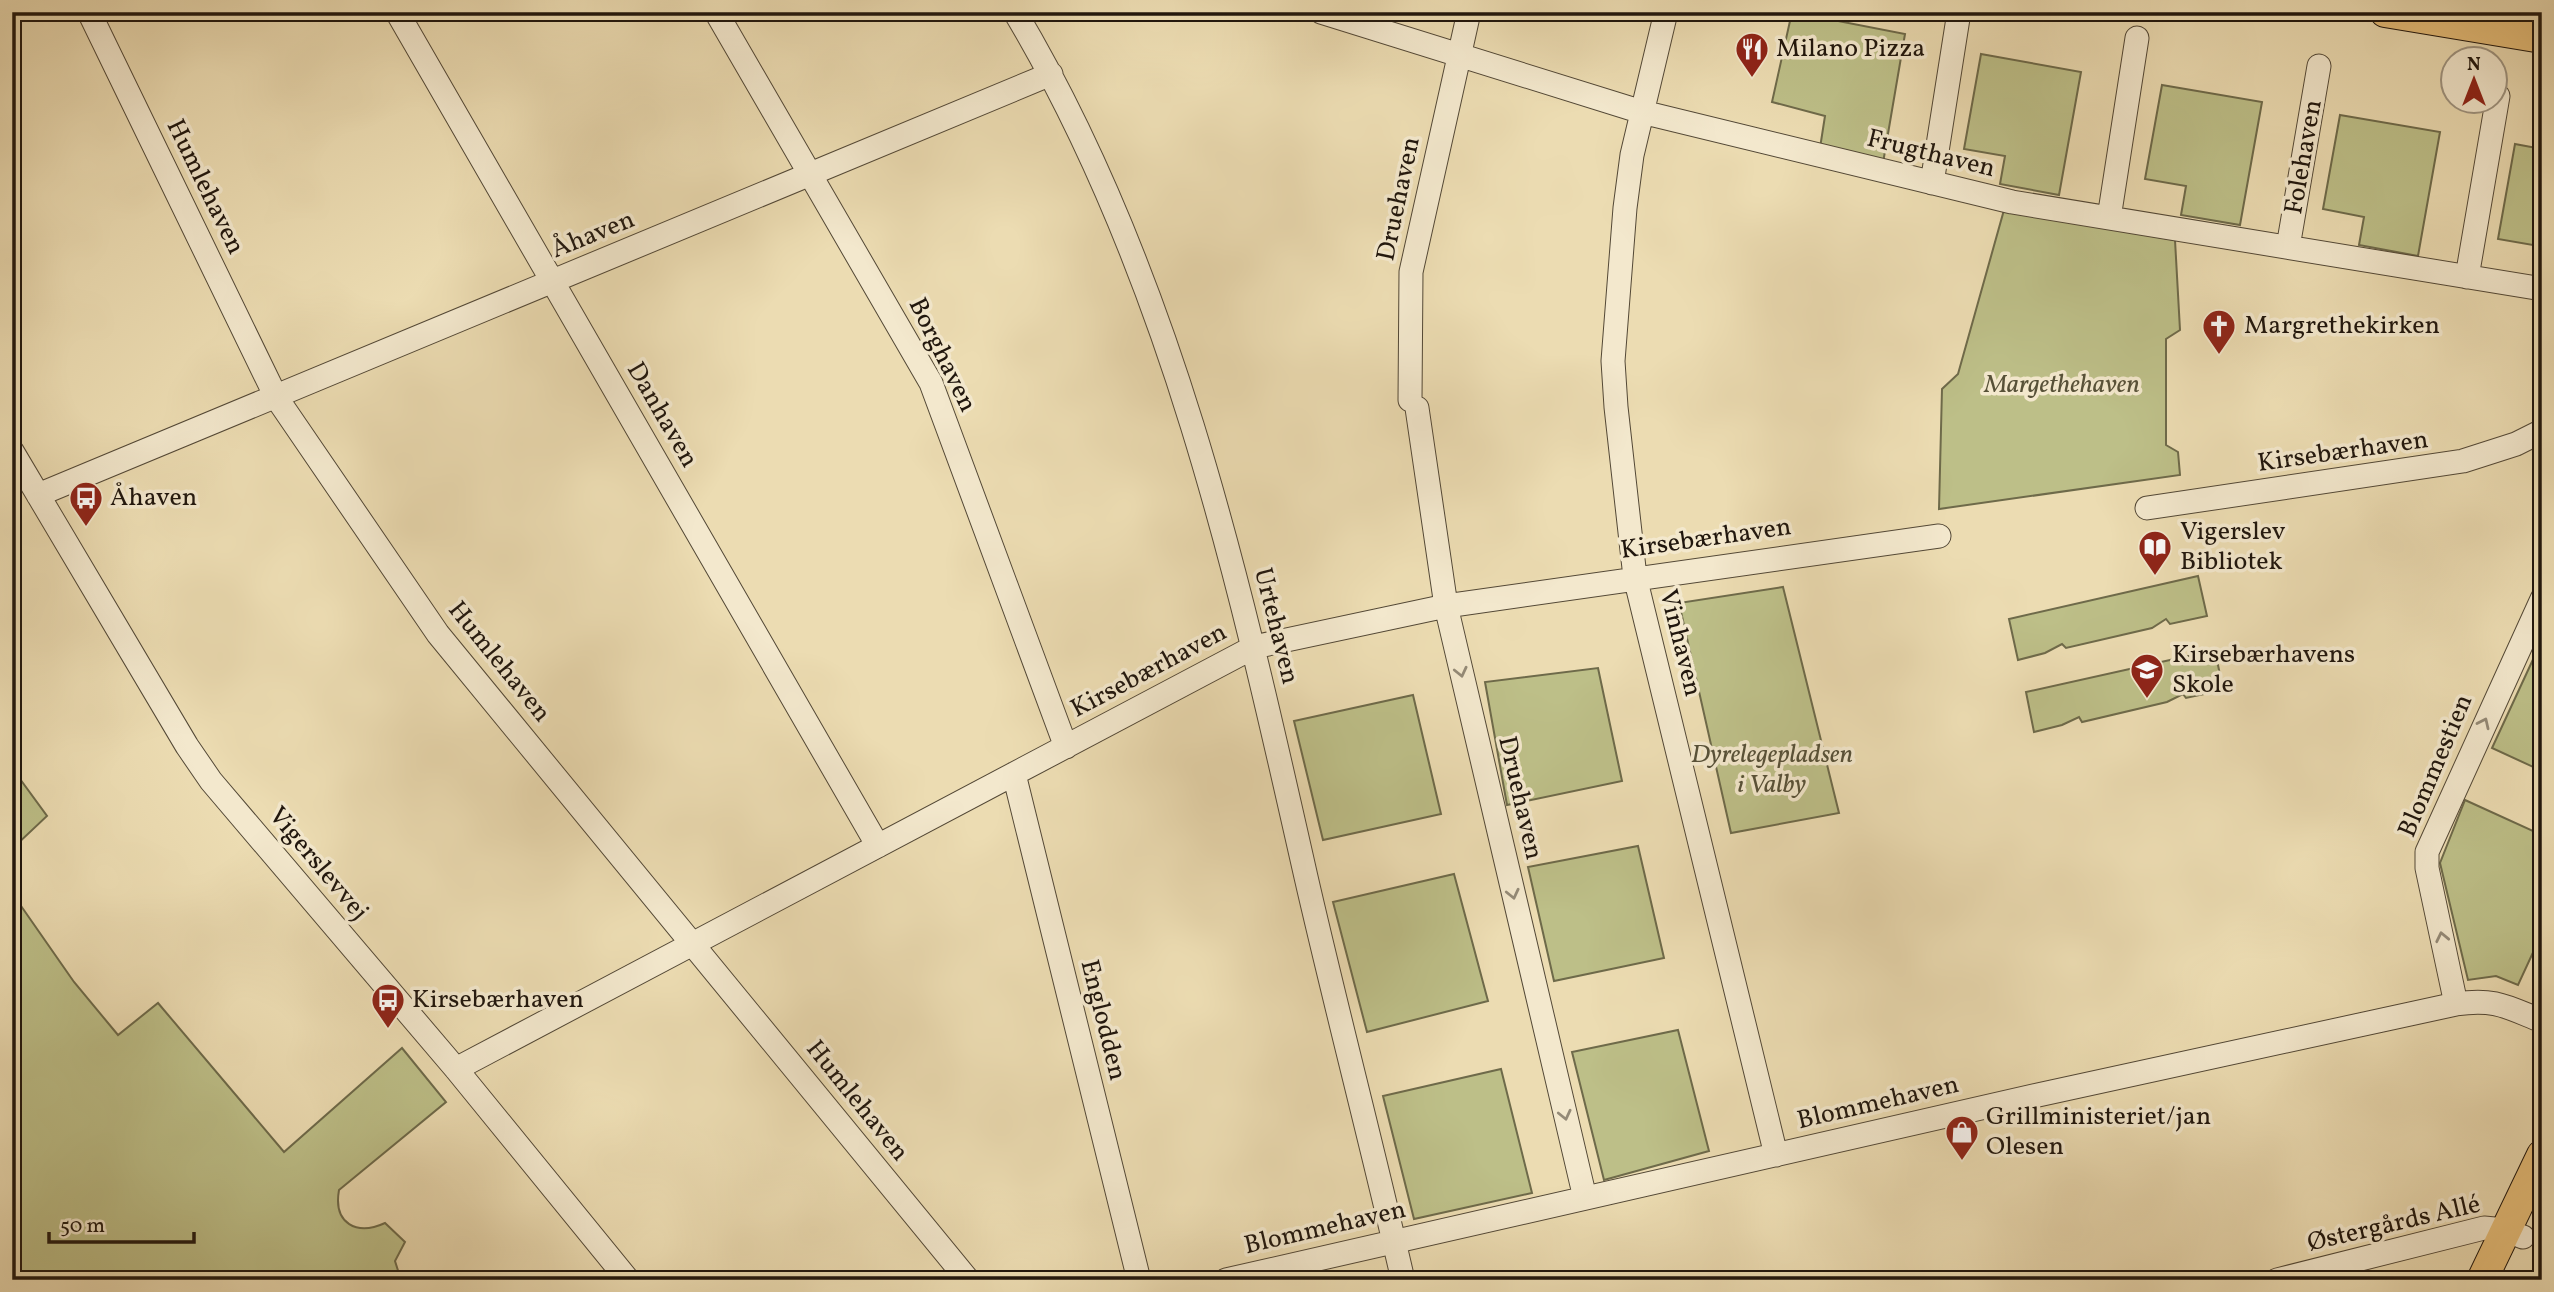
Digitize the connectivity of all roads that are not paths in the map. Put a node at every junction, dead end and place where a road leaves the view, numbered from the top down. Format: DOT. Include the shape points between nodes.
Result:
graph roads {
  1 [pos="89,12"];
  2 [pos="397,12"];
  3 [pos="716,12"];
  4 [pos="1015,12"];
  5 [pos="1321,12"];
  6 [pos="1469,12"];
  7 [pos="1666,12"];
  8 [pos="1959,12"];
  9 [pos="2385,12"];
  10 [pos="2137,38"];
  11 [pos="2542,38"];
  12 [pos="1459,55"];
  13 [pos="2319,66"];
  14 [pos="1051,74"];
  15 [pos="1642,112"];
  16 [pos="2495,116"];
  17 [pos="813,175"];
  18 [pos="1932,183"];
  19 [pos="2109,218"];
  20 [pos="2288,247"];
  21 [pos="2468,277"];
  22 [pos="554,282"];
  23 [pos="2542,289"];
  24 [pos="276,397"];
  25 [pos="2542,431"];
  26 [pos="12,451"];
  27 [pos="38,495"];
  28 [pos="2147,508"];
  29 [pos="1939,536"];
  30 [pos="1635,577"];
  31 [pos="2542,599"];
  32 [pos="1446,606"];
  33 [pos="1254,648"];
  34 [pos="1066,747"];
  35 [pos="1014,774"];
  36 [pos="878,846"];
  37 [pos="692,944"];
  38 [pos="2456,1004"];
  39 [pos="2542,1021"];
  40 [pos="456,1069"];
  41 [pos="1776,1155"];
  42 [pos="2542,1155"];
  43 [pos="1585,1198"];
  44 [pos="2542,1202"];
  45 [pos="2514,1233"];
  46 [pos="1394,1241"];
  47 [pos="628,1280"];
  48 [pos="968,1280"];
  49 [pos="1139,1280"];
  50 [pos="1226,1280"];
  51 [pos="1404,1280"];
  52 [pos="2277,1280"];
  53 [pos="2482,1280"];
  54 [pos="2503,1280"];
  1 -- 24 [label="street, Humlehaven"];
  2 -- 22 [label="street, Danhaven"];
  3 -- 17 [label="street, Borghaven"];
  4 -- 14 [label="street, Urtehaven"];
  5 -- 12 [label="street, Frugthaven"];
  6 -- 12 [label="street, Druehaven"];
  7 -- 15 [label="street, Vinhaven"];
  8 -- 18 [label="street"];
  9 -- 11 [label="main road"];
  10 -- 19 [label="street"];
  12 -- 15 [label="street, Frugthaven"];
  12 -- 32 [label="street, Druehaven" via="1411,272 1414,404"];
  13 -- 20 [label="street, Folehaven"];
  14 -- 17 [label="street, Åhaven"];
  14 -- 33 [label="street, Urtehaven" via="1102,185 1189,408"];
  15 -- 18 [label="street, Frugthaven"];
  15 -- 30 [label="street, Vinhaven" via="1625,208 1613,361"];
  16 -- 21 [label="street"];
  17 -- 22 [label="street, Åhaven"];
  17 -- 34 [label="street, Borghaven" via="930,383"];
  18 -- 19 [label="street, Frugthaven"];
  19 -- 20 [label="street, Frugthaven"];
  20 -- 21 [label="street, Frugthaven"];
  21 -- 23 [label="street, Frugthaven"];
  22 -- 24 [label="street, Åhaven"];
  22 -- 36 [label="street, Danhaven"];
  24 -- 27 [label="street, Åhaven"];
  24 -- 37 [label="street, Humlehaven" via="438,634"];
  25 -- 28 [label="street, Kirsebærhaven" via="2463,461"];
  26 -- 27 [label="street, Vigerslevvej"];
  27 -- 40 [label="street, Vigerslevvej" via="211,781"];
  29 -- 30 [label="street, Kirsebærhaven"];
  30 -- 32 [label="street, Kirsebærhaven"];
  30 -- 41 [label="street, Vinhaven"];
  38 -- 31 [label="street, Blommestien, one-way" via="2427,852"];
  32 -- 33 [label="street, Kirsebærhaven"];
  32 -- 43 [label="street, Druehaven, one-way"];
  33 -- 34 [label="street, Kirsebærhaven"];
  33 -- 46 [label="street, Urtehaven" via="1346,1054"];
  34 -- 35 [label="street, Kirsebærhaven"];
  35 -- 36 [label="street, Kirsebærhaven"];
  35 -- 49 [label="street, Englodden"];
  36 -- 37 [label="street, Kirsebærhaven"];
  37 -- 40 [label="street, Kirsebærhaven"];
  37 -- 48 [label="street, Humlehaven"];
  38 -- 39 [label="street, Blommehaven" via="2494,1002"];
  38 -- 41 [label="street, Blommehaven"];
  40 -- 47 [label="street, Vigerslevvej"];
  41 -- 43 [label="street, Blommehaven"];
  42 -- 45 [label="main road"];
  43 -- 46 [label="street, Blommehaven"];
  44 -- 45 [label="main road"];
  45 -- 52 [label="street, Østergårds Allé" via="2484,1228"];
  45 -- 53 [label="main road"];
  45 -- 54 [label="main road"];
  46 -- 50 [label="street, Blommehaven"];
  46 -- 51 [label="street, Urtehaven"];
}
